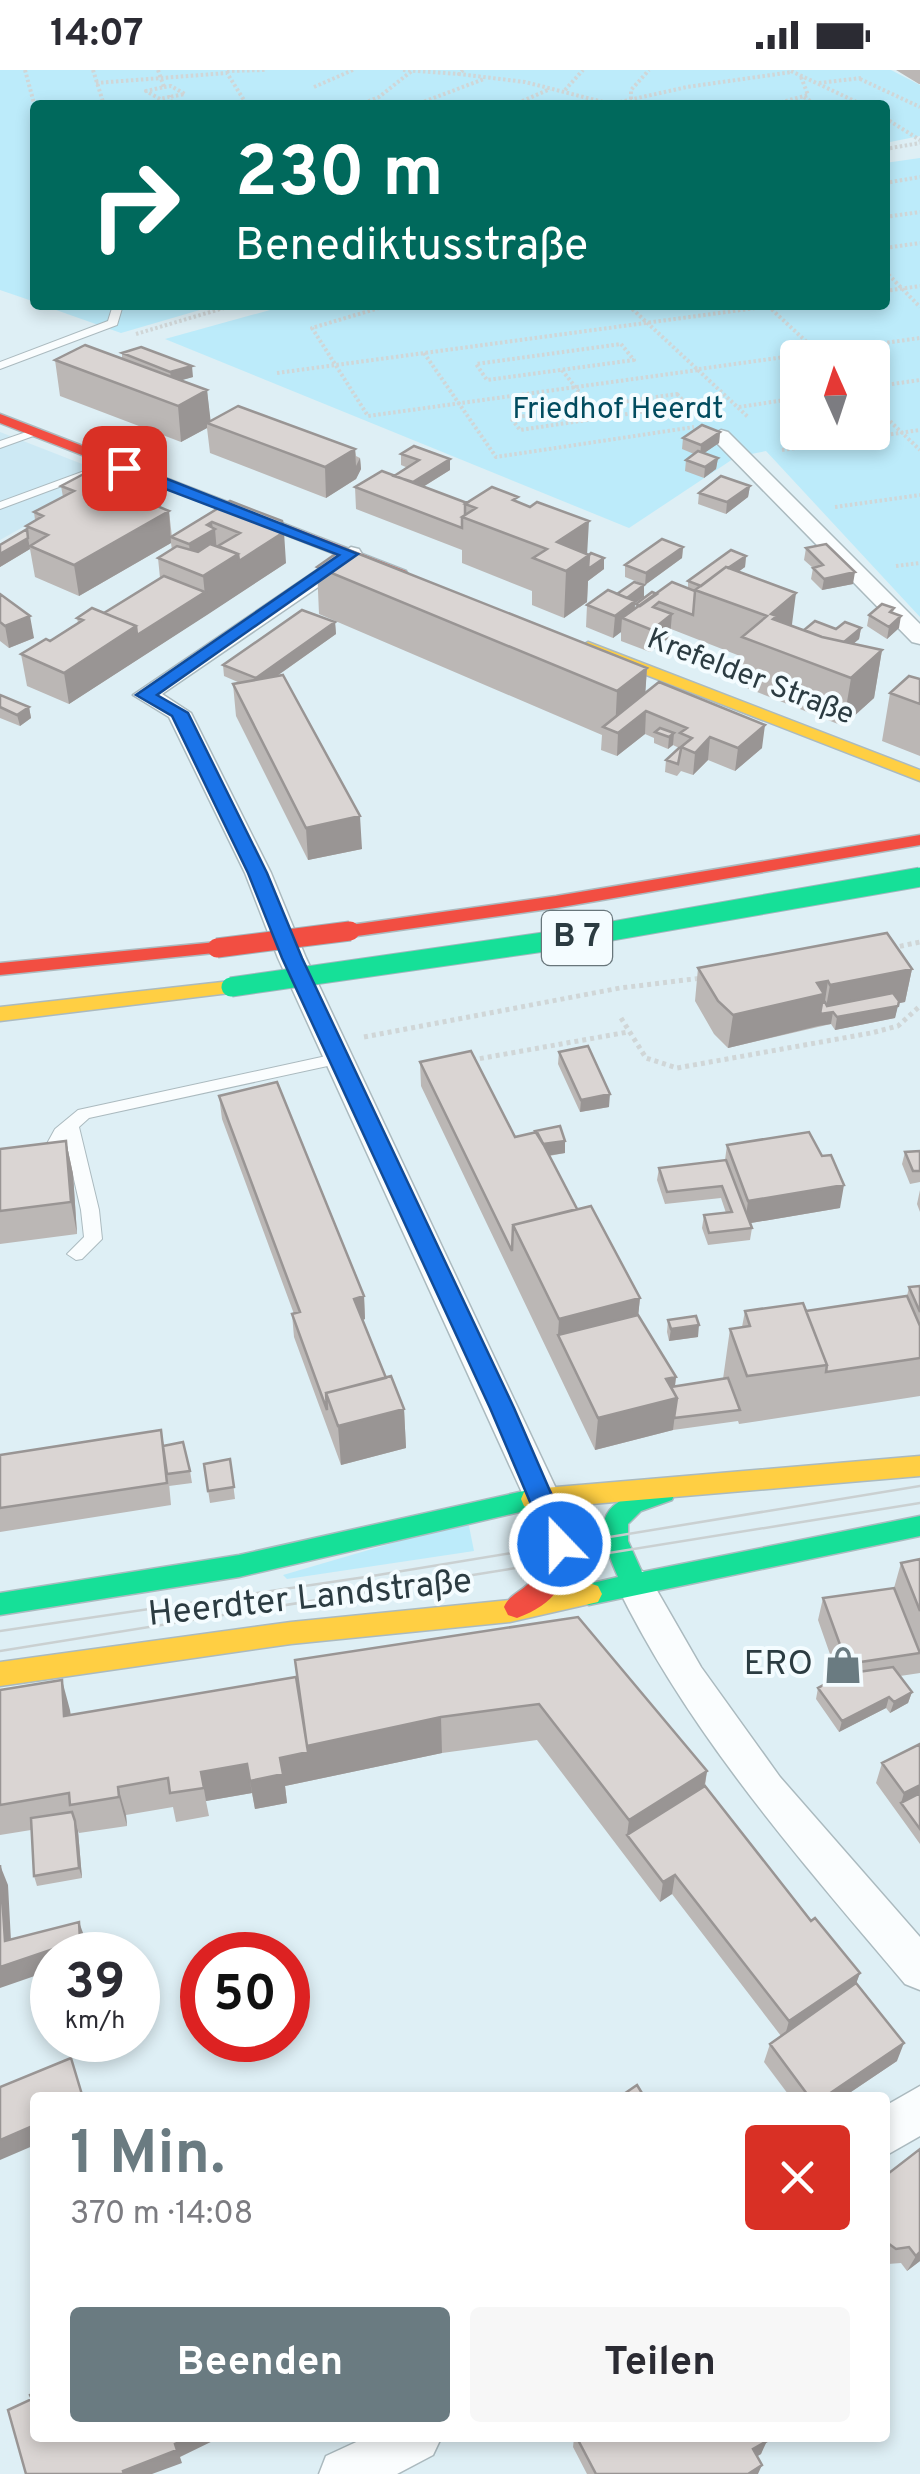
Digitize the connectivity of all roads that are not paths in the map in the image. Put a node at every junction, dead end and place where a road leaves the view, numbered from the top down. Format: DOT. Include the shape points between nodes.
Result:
graph roads {
  1 [pos="117,310"];
  2 [pos="0,366"];
  3 [pos="0,418"];
  4 [pos="720,427"];
  5 [pos="35,432"];
  6 [pos="0,446"];
  7 [pos="113,463"];
  8 [pos="0,506"];
  9 [pos="350,554"];
  10 [pos="424,583"];
  11 [pos="920,637"];
  12 [pos="571,640"];
  13 [pos="920,776"];
  14 [pos="920,840"];
  15 [pos="920,878"];
  16 [pos="656,902"];
  17 [pos="369,946"];
  18 [pos="0,970"];
  19 [pos="0,1014"];
  20 [pos="336,1051"];
  21 [pos="70,1126"];
  22 [pos="0,1172"];
  23 [pos="76,1254"];
  24 [pos="920,1466"];
  25 [pos="678,1485"];
  26 [pos="542,1497"];
  27 [pos="920,1526"];
  28 [pos="634,1584"];
  29 [pos="0,1604"];
  30 [pos="510,1611"];
  31 [pos="0,1674"];
  32 [pos="920,1968"];
  33 [pos="920,2108"];
  34 [pos="890,2130"];
  35 [pos="408,2442"];
  36 [pos="344,2474"];
  1 -- 2 [label="lane" via="113,322"];
  3 -- 5 [label="main road"];
  4 -- 11 [label="street"];
  5 -- 6 [label="lane"];
  5 -- 7 [label="main road"];
  7 -- 8 [label="lane"];
  7 -- 9 [label="main road"];
  9 -- 10 [label="main road"];
  9 -- 20 [label="street" via="145,695 179,713 302,956"];
  12 -- 13 [label="main road, Krefelder Straße"];
  14 -- 18 [label="main road, B 7, bridge" via="556,902"];
  15 -- 19 [label="main road, B 7, bridge" via="572,938"];
  16 -- 17 [label="lane"];
  20 -- 21 [label="lane" via="84,1114"];
  20 -- 26 [label="street"];
  21 -- 22 [label="lane" via="43,1165"];
  21 -- 23 [label="lane" via="93,1239"];
  24 -- 25 [label="main road, Heerdter Landstraße"];
  25 -- 26 [label="main road, Heerdter Landstraße"];
  25 -- 28 [label="main road" via="625,1507 616,1518 613,1534"];
  26 -- 29 [label="main road, Heerdter Landstraße" via="239,1566"];
  26 -- 30 [label="main road" via="562,1560 556,1579"];
  27 -- 28 [label="main road, Heerdter Landstraße"];
  28 -- 30 [label="main road, Heerdter Landstraße"];
  28 -- 32 [label="street" via="687,1679 766,1790"];
  30 -- 31 [label="main road, Heerdter Landstraße" via="291,1633"];
  33 -- 34 [label="street"];
  35 -- 36 [label="street"];
}
